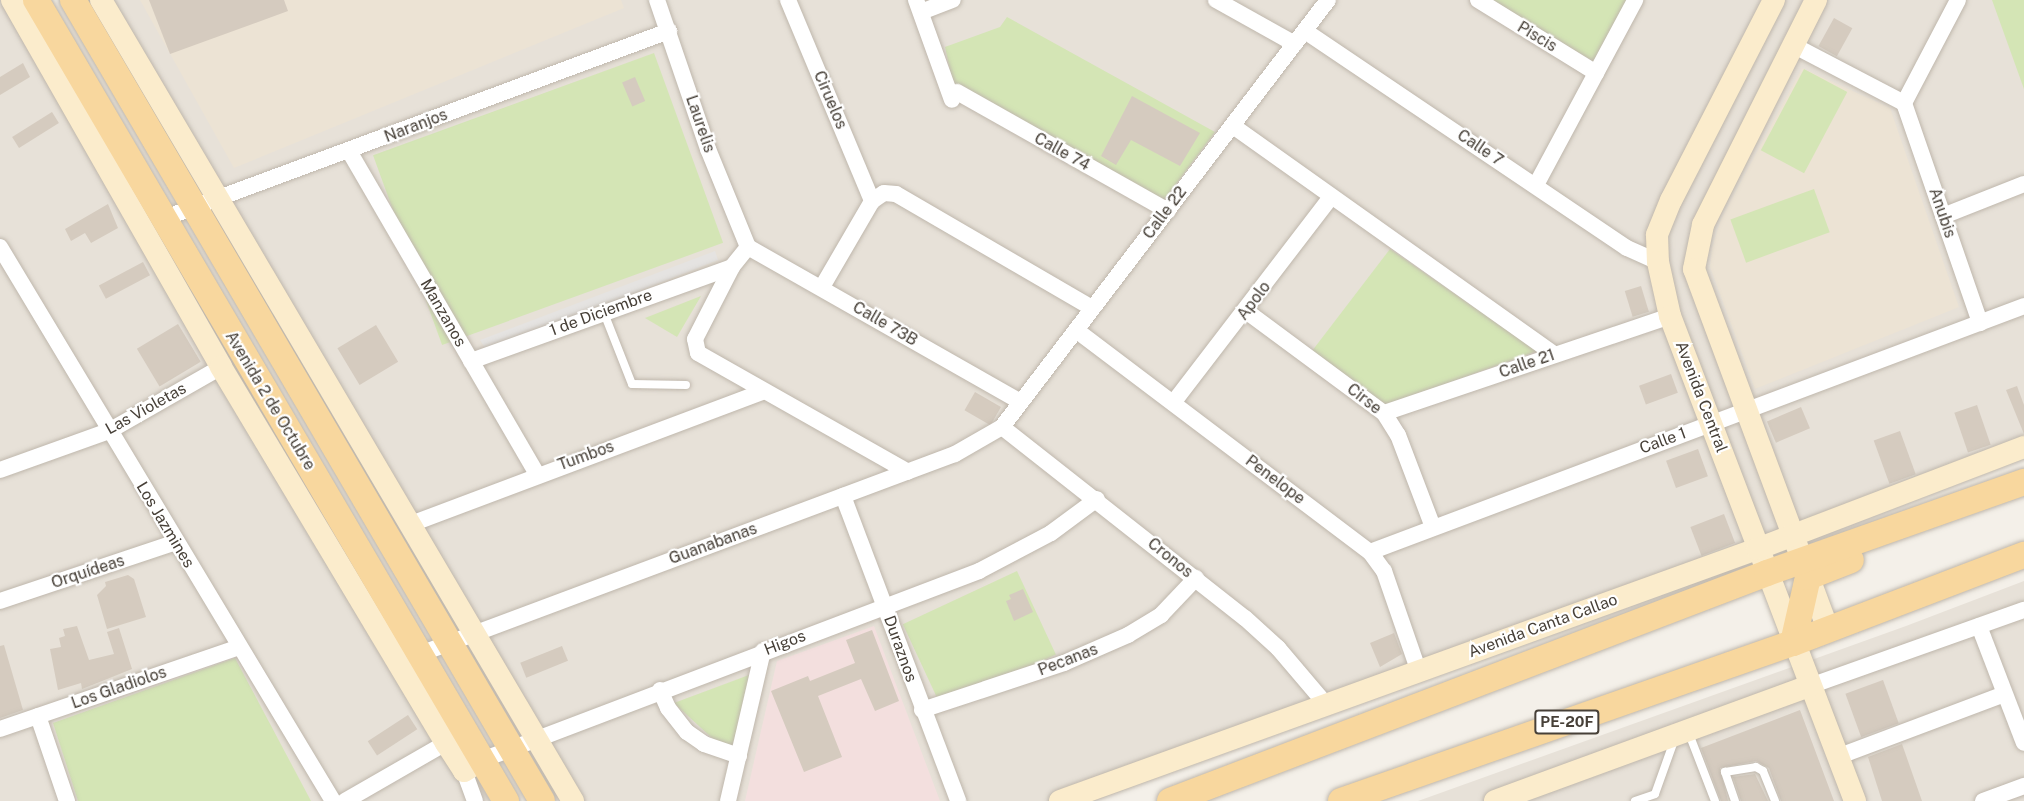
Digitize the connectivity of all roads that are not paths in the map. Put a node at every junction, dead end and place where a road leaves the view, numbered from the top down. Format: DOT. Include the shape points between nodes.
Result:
graph roads {
  1 [pos="12,0"];
  2 [pos="36,0"];
  3 [pos="74,0"];
  4 [pos="101,0"];
  5 [pos="657,0"];
  6 [pos="788,0"];
  7 [pos="953,0"];
  8 [pos="1216,0"];
  9 [pos="1328,0"];
  10 [pos="1635,0"];
  11 [pos="1774,0"];
  12 [pos="1816,0"];
  13 [pos="1958,0"];
  14 [pos="1481,1"];
  15 [pos="919,6"];
  16 [pos="669,31"];
  17 [pos="1300,38"];
  18 [pos="1793,45"];
  19 [pos="1596,73"];
  20 [pos="1904,103"];
  21 [pos="1233,126"];
  22 [pos="349,152"];
  23 [pos="2024,184"];
  24 [pos="1536,185"];
  25 [pos="1331,196"];
  26 [pos="217,200"];
  27 [pos="872,201"];
  28 [pos="193,209"];
  29 [pos="1168,211"];
  30 [pos="1943,216"];
  31 [pos="162,219"];
  32 [pos="0,247"];
  33 [pos="748,247"];
  34 [pos="1658,262"];
  35 [pos="732,267"];
  36 [pos="822,287"];
  37 [pos="2024,306"];
  38 [pos="1092,308"];
  39 [pos="1246,311"];
  40 [pos="604,312"];
  41 [pos="1670,316"];
  42 [pos="1980,323"];
  43 [pos="1076,330"];
  44 [pos="1554,354"];
  45 [pos="471,361"];
  46 [pos="221,367"];
  47 [pos="686,385"];
  48 [pos="762,392"];
  49 [pos="1021,402"];
  50 [pos="1173,403"];
  51 [pos="1744,410"];
  52 [pos="1384,413"];
  53 [pos="1712,422"];
  54 [pos="1002,427"];
  55 [pos="109,431"];
  56 [pos="2024,447"];
  57 [pos="0,470"];
  58 [pos="908,472"];
  59 [pos="537,474"];
  60 [pos="2024,482"];
  61 [pos="843,496"];
  62 [pos="1097,499"];
  63 [pos="411,524"];
  64 [pos="1433,526"];
  65 [pos="1792,536"];
  66 [pos="176,542"];
  67 [pos="1757,549"];
  68 [pos="1370,552"];
  69 [pos="2024,555"];
  70 [pos="1805,569"];
  71 [pos="1767,573"];
  72 [pos="1196,579"];
  73 [pos="0,601"];
  74 [pos="885,605"];
  75 [pos="2024,610"];
  76 [pos="1980,626"];
  77 [pos="1828,630"];
  78 [pos="476,633"];
  79 [pos="450,643"];
  80 [pos="1793,643"];
  81 [pos="239,647"];
  82 [pos="764,651"];
  83 [pos="420,654"];
  84 [pos="1419,672"];
  85 [pos="1810,686"];
  86 [pos="660,690"];
  87 [pos="2006,694"];
  88 [pos="1324,702"];
  89 [pos="922,710"];
  90 [pos="38,716"];
  91 [pos="0,729"];
  92 [pos="1682,733"];
  93 [pos="446,743"];
  94 [pos="2024,743"];
  95 [pos="523,744"];
  96 [pos="740,756"];
  97 [pos="1838,757"];
  98 [pos="473,766"];
  99 [pos="2024,786"];
  100 [pos="1656,797"];
  101 [pos="1507,799"];
  102 [pos="67,801"];
  103 [pos="333,801"];
  104 [pos="345,801"];
  105 [pos="475,801"];
  106 [pos="506,801"];
  107 [pos="542,801"];
  108 [pos="573,801"];
  109 [pos="728,801"];
  110 [pos="958,801"];
  111 [pos="1060,801"];
  112 [pos="1170,801"];
  113 [pos="1341,801"];
  114 [pos="1635,801"];
  115 [pos="1715,801"];
  116 [pos="1736,801"];
  117 [pos="1775,801"];
  118 [pos="1855,801"];
  119 [pos="1983,801"];
  1 -- 46 [label="street, Avenida 2 de Octubre"];
  2 -- 31 [label="main road, Avenida 2 de Octubre"];
  3 -- 28 [label="main road, Avenida 2 de Octubre"];
  4 -- 26 [label="street, Avenida 2 de Octubre"];
  5 -- 16 [label="street, Laurelis"];
  6 -- 27 [label="street, Ciruelos"];
  7 -- 15 [label="street"];
  8 -- 17 [label="street, Calle 7"];
  9 -- 17 [label="street, Calle 22"];
  10 -- 19 [label="street"];
  11 -- 34 [label="street, Avenida Central" via="1671,200 1658,235"];
  12 -- 18 [label="street"];
  13 -- 20 [label="street"];
  14 -- 19 [label="street, Piscis"];
  15 -- 29 [label="street, Calle 74" via="955,96"];
  16 -- 22 [label="street, Naranjos"];
  16 -- 33 [label="street, Laurelis" via="708,149"];
  17 -- 21 [label="street, Calle 22"];
  17 -- 24 [label="street, Calle 7"];
  18 -- 20 [label="street"];
  18 -- 51 [label="street" via="1703,225 1695,269"];
  19 -- 24 [label="street"];
  20 -- 30 [label="street, Anubis"];
  21 -- 25 [label="street"];
  21 -- 29 [label="street, Calle 22"];
  22 -- 26 [label="street, Naranjos"];
  22 -- 45 [label="street, Manzanos"];
  23 -- 30 [label="street"];
  24 -- 34 [label="street, Calle 7" via="1627,248"];
  25 -- 39 [label="street, Apolo"];
  25 -- 44 [label="street"];
  26 -- 28 [label="street, Naranjos"];
  26 -- 63 [label="street, Avenida 2 de Octubre"];
  27 -- 36 [label="street"];
  27 -- 38 [label="street" via="884,193 896,194"];
  28 -- 31 [label="street, Naranjos"];
  28 -- 79 [label="main road, Avenida 2 de Octubre"];
  29 -- 38 [label="street, Calle 22"];
  30 -- 42 [label="street, Anubis"];
  31 -- 83 [label="main road, Avenida 2 de Octubre"];
  32 -- 55 [label="street, Los Jazmines"];
  33 -- 35 [label="street"];
  33 -- 36 [label="street, Calle 73B"];
  34 -- 41 [label="street, Avenida Central"];
  35 -- 40 [label="street, 1 de Diciembre"];
  35 -- 48 [label="street" via="694,339 694,347"];
  36 -- 49 [label="street, Calle 73B"];
  37 -- 42 [label="street, Calle 1"];
  38 -- 43 [label="street, Calle 22"];
  39 -- 50 [label="street, Apolo"];
  39 -- 52 [label="street, Cirse"];
  40 -- 45 [label="street, 1 de Diciembre"];
  40 -- 47 [label="lane" via="632,384"];
  41 -- 44 [label="street, Calle 21"];
  41 -- 53 [label="street, Avenida Central"];
  42 -- 51 [label="street, Calle 1"];
  43 -- 49 [label="street, Calle 22"];
  43 -- 50 [label="street, Penelope"];
  44 -- 52 [label="street, Calle 21"];
  45 -- 59 [label="street, Manzanos"];
  46 -- 55 [label="street, Las Violetas"];
  46 -- 93 [label="street, Avenida 2 de Octubre"];
  48 -- 58 [label="street"];
  48 -- 59 [label="street, Tumbos"];
  49 -- 54 [label="street, Calle 22"];
  50 -- 68 [label="street, Penelope"];
  51 -- 53 [label="street, Calle 1"];
  51 -- 65 [label="street"];
  52 -- 64 [label="street, Cirse" via="1398,435"];
  53 -- 64 [label="street, Calle 1"];
  53 -- 67 [label="street, Avenida Central"];
  54 -- 58 [label="street, Guanabanas" via="955,454"];
  54 -- 62 [label="street, Cronos"];
  55 -- 57 [label="street, Las Violetas"];
  55 -- 66 [label="street, Los Jazmines"];
  56 -- 65 [label="street, Avenida Canta Callao"];
  58 -- 61 [label="street, Guanabanas"];
  59 -- 63 [label="street, Tumbos"];
  60 -- 70 [label="main road, Avenida Canta Callao" via="1928,516"];
  61 -- 74 [label="street, Duraznos"];
  61 -- 78 [label="street, Guanabanas"];
  62 -- 72 [label="street, Cronos"];
  62 -- 74 [label="street, Higos" via="1011,556"];
  63 -- 78 [label="street, Avenida 2 de Octubre"];
  64 -- 68 [label="street, Calle 1"];
  65 -- 67 [label="street, Avenida Canta Callao"];
  65 -- 70 [label="street"];
  66 -- 73 [label="street, Orquídeas"];
  66 -- 81 [label="street, Los Jazmines"];
  67 -- 71 [label="street, Avenida Central"];
  67 -- 84 [label="street, Avenida Canta Callao"];
  68 -- 84 [label="street, Penelope" via="1384,571"];
  69 -- 77 [label="main road, PE-20F"];
  70 -- 71 [label="main road, Avenida Canta Callao"];
  70 -- 77 [label="street"];
  70 -- 80 [label="main road"];
  71 -- 80 [label="street, Avenida Central"];
  71 -- 112 [label="main road, Avenida Canta Callao"];
  72 -- 88 [label="street, Cronos" via="1278,648"];
  72 -- 89 [label="street, Pecanas" via="1161,615 1128,635 1064,663"];
  74 -- 82 [label="street, Higos"];
  74 -- 89 [label="street, Duraznos"];
  75 -- 76 [label="street"];
  76 -- 85 [label="street"];
  76 -- 87 [label="street"];
  77 -- 80 [label="main road, PE-20F"];
  78 -- 79 [label="street, Guanabanas"];
  78 -- 95 [label="street, Avenida 2 de Octubre"];
  79 -- 83 [label="street, Guanabanas"];
  79 -- 95 [label="main road, Avenida 2 de Octubre"];
  80 -- 85 [label="street, Avenida Central"];
  80 -- 113 [label="main road, PE-20F"];
  81 -- 90 [label="street, Los Gladiolos"];
  81 -- 103 [label="street, Los Jazmines"];
  82 -- 86 [label="street, Higos"];
  82 -- 96 [label="street"];
  83 -- 98 [label="main road, Avenida 2 de Octubre"];
  84 -- 88 [label="street, Avenida Canta Callao"];
  85 -- 92 [label="street"];
  85 -- 97 [label="street, Avenida Central"];
  86 -- 95 [label="street, Higos"];
  86 -- 96 [label="street" via="668,708 687,732 704,744"];
  87 -- 94 [label="street"];
  87 -- 97 [label="street"];
  88 -- 111 [label="street, Avenida Canta Callao"];
  89 -- 110 [label="street, Duraznos"];
  90 -- 91 [label="street, Los Gladiolos"];
  90 -- 102 [label="street"];
  92 -- 100 [label="lane"];
  92 -- 101 [label="street"];
  92 -- 115 [label="lane"];
  93 -- 98 [label="street"];
  93 -- 104 [label="street"];
  95 -- 98 [label="street, Higos"];
  95 -- 107 [label="main road, Avenida 2 de Octubre"];
  95 -- 108 [label="street"];
  96 -- 109 [label="street"];
  97 -- 118 [label="street, Avenida Central"];
  98 -- 105 [label="street"];
  98 -- 106 [label="main road, Avenida 2 de Octubre"];
  99 -- 119 [label="street"];
  100 -- 114 [label="lane"];
  116 -- 117 [label="lane" via="1725,772 1756,767 1763,771"];
}
